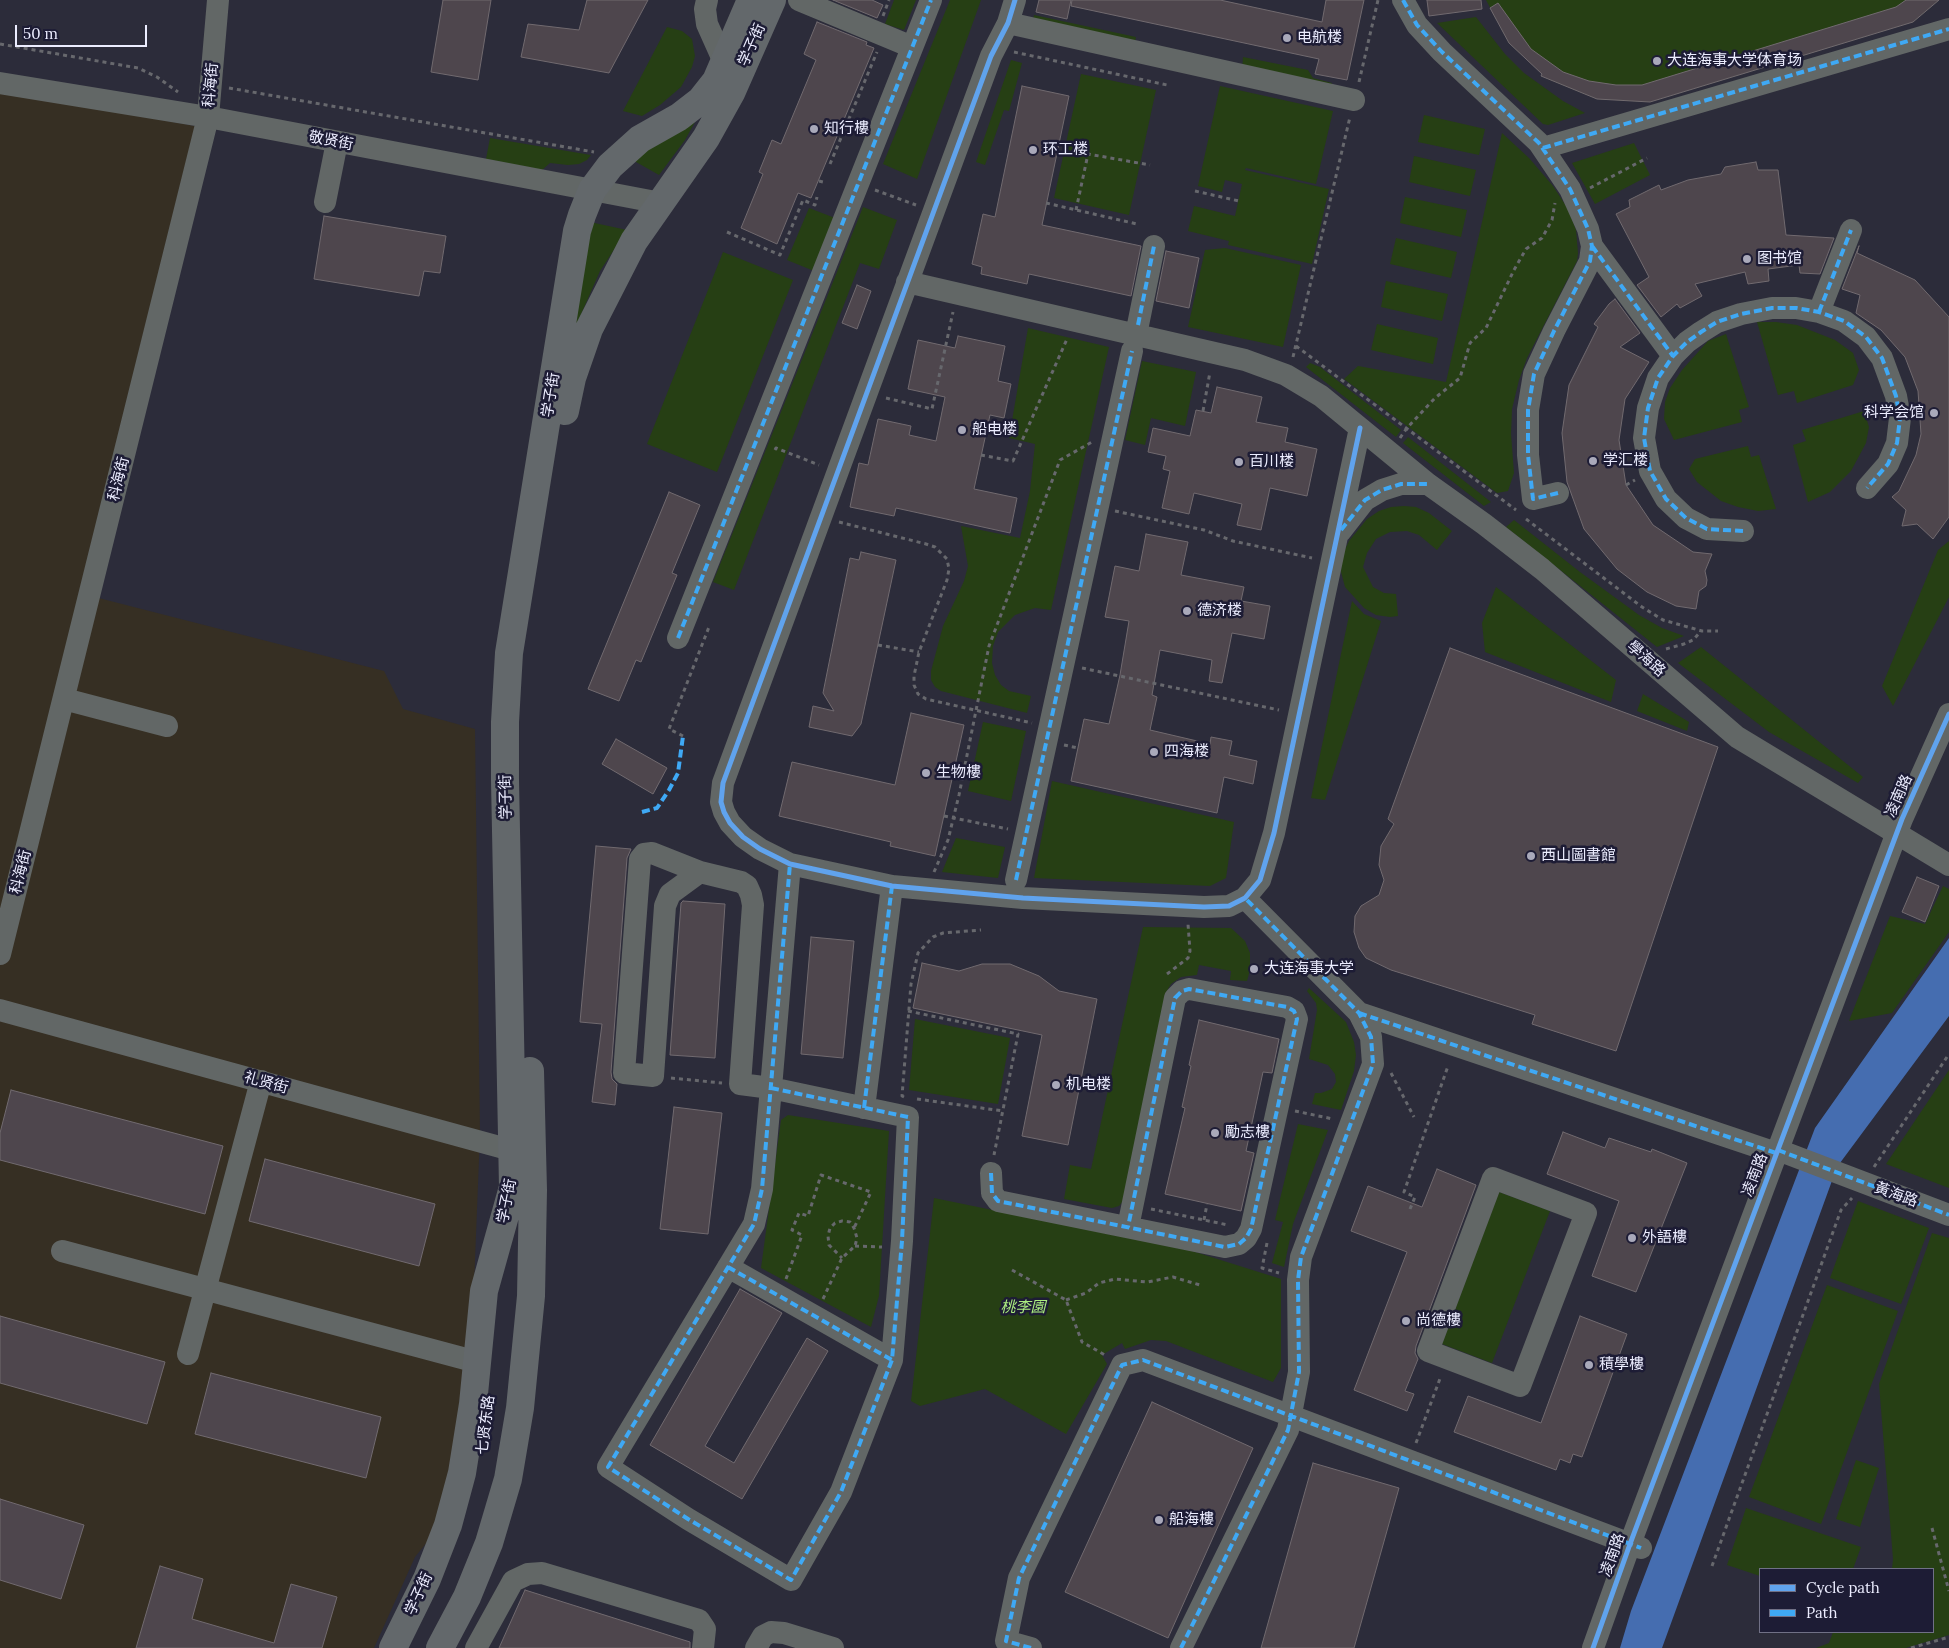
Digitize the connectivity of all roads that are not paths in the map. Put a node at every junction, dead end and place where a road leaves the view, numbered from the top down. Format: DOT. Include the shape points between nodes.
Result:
graph roads {
  1 [pos="218,0"];
  2 [pos="707,0"];
  3 [pos="751,0"];
  4 [pos="772,0"];
  5 [pos="799,0"];
  6 [pos="931,0"];
  7 [pos="1015,0"];
  8 [pos="1403,0"];
  9 [pos="1008,23"];
  10 [pos="1949,29"];
  11 [pos="912,47"];
  12 [pos="724,62"];
  13 [pos="0,83"];
  14 [pos="1354,100"];
  15 [pos="208,118"];
  16 [pos="337,142"];
  17 [pos="1543,148"];
  18 [pos="592,190"];
  19 [pos="325,202"];
  20 [pos="661,203"];
  21 [pos="1851,230"];
  22 [pos="1154,246"];
  23 [pos="1592,246"];
  24 [pos="907,282"];
  25 [pos="1819,312"];
  26 [pos="1138,325"];
  27 [pos="1132,351"];
  28 [pos="1673,356"];
  29 [pos="1360,428"];
  30 [pos="1428,484"];
  31 [pos="1866,488"];
  32 [pos="1558,493"];
  33 [pos="1744,532"];
  34 [pos="1336,537"];
  35 [pos="678,638"];
  36 [pos="64,699"];
  37 [pos="1949,714"];
  38 [pos="167,726"];
  39 [pos="1896,834"];
  40 [pos="790,864"];
  41 [pos="1949,865"];
  42 [pos="700,872"];
  43 [pos="1016,880"];
  44 [pos="892,886"];
  45 [pos="1245,898"];
  46 [pos="0,954"];
  47 [pos="0,1010"];
  48 [pos="1359,1013"];
  49 [pos="261,1081"];
  50 [pos="771,1088"];
  51 [pos="864,1108"];
  52 [pos="1777,1152"];
  53 [pos="522,1153"];
  54 [pos="991,1173"];
  55 [pos="523,1188"];
  56 [pos="1949,1215"];
  57 [pos="1130,1216"];
  58 [pos="62,1252"];
  59 [pos="728,1267"];
  60 [pos="205,1290"];
  61 [pos="188,1354"];
  62 [pos="1448,1359"];
  63 [pos="892,1360"];
  64 [pos="477,1362"];
  65 [pos="1291,1415"];
  66 [pos="1636,1546"];
  67 [pos="424,1644"];
  68 [pos="393,1648"];
  69 [pos="476,1648"];
  70 [pos="703,1648"];
  71 [pos="756,1648"];
  72 [pos="833,1648"];
  73 [pos="1031,1648"];
  74 [pos="1181,1648"];
  75 [pos="1593,1648"];
  1 -- 15 [label="street, 科海街"];
  2 -- 12 [label="street" via="707,24"];
  3 -- 12 [label="main road, 学子街"];
  4 -- 20 [label="main road, 学子街" via="731,93 706,138"];
  5 -- 11 [label="street"];
  6 -- 11 [label="street"];
  7 -- 9 [label="street"];
  8 -- 17 [label="street" via="1417,25 1442,52"];
  9 -- 14 [label="street"];
  9 -- 24 [label="street" via="991,56"];
  10 -- 17 [label="street"];
  11 -- 35 [label="street"];
  12 -- 18 [label="main road, 学子街" via="716,81 701,100 640,139 610,166"];
  13 -- 15 [label="street, 敬贤街"];
  15 -- 16 [label="street, 敬贤街"];
  15 -- 36 [label="street, 科海街"];
  16 -- 18 [label="street, 敬贤街"];
  16 -- 19 [label="street"];
  17 -- 23 [label="street" via="1570,189"];
  18 -- 20 [label="street, 敬贤街"];
  18 -- 53 [label="main road, 学子街" via="577,231 509,653 505,780"];
  20 -- 53 [label="main road, 学子街" via="634,241 616,276 589,330 572,378 529,645 523,767"];
  21 -- 25 [label="street"];
  22 -- 26 [label="street"];
  23 -- 28 [label="street"];
  23 -- 32 [label="street" via="1590,261 1534,374 1528,410 1528,455 1533,499"];
  24 -- 29 [label="street, 學海路" via="1245,360 1286,375 1321,396"];
  24 -- 40 [label="street" via="723,784 721,802 730,823 760,849"];
  25 -- 28 [label="street" via="1772,308 1741,314 1717,322"];
  25 -- 31 [label="street" via="1844,322 1866,337 1882,358 1896,396 1900,418 1897,443 1888,464"];
  27 -- 43 [label="street"];
  28 -- 33 [label="street" via="1658,378 1648,408 1644,438 1650,471 1666,499 1686,518 1707,529"];
  29 -- 30 [label="street, 學海路"];
  29 -- 34 [label="street"];
  30 -- 34 [label="street" via="1400,484 1382,490 1365,500"];
  30 -- 39 [label="street, 學海路" via="1542,569 1736,737"];
  34 -- 45 [label="street" via="1274,833 1260,880"];
  36 -- 38 [label="street"];
  36 -- 46 [label="street, 科海街"];
  37 -- 39 [label="street, 凌南路"];
  39 -- 41 [label="street, 學海路"];
  39 -- 52 [label="street, 凌南路"];
  40 -- 44 [label="street"];
  40 -- 50 [label="street"];
  42 -- 42 [label="street" via="652,853 644,854 640,859 624,1073 653,1076 665,906 670,894"];
  42 -- 50 [label="street" via="741,882 751,895 753,905 740,1084"];
  44 -- 45 [label="street" via="1013,897 1204,907 1229,906"];
  44 -- 51 [label="street"];
  45 -- 48 [label="street"];
  47 -- 49 [label="street, 礼贤街"];
  48 -- 52 [label="street"];
  48 -- 65 [label="street" via="1371,1038 1373,1064 1302,1258 1298,1280 1300,1372"];
  49 -- 53 [label="street, 礼贤街"];
  49 -- 60 [label="street"];
  50 -- 51 [label="street"];
  50 -- 59 [label="street" via="760,1197 754,1224"];
  51 -- 63 [label="street" via="908,1117"];
  52 -- 56 [label="street, 黃海路" via="1802,1160 1849,1184"];
  52 -- 66 [label="street, 凌南路"];
  53 -- 55 [label="main road, 学子街"];
  54 -- 57 [label="street" via="992,1193 998,1201"];
  55 -- 64 [label="main road, 学子街" via="484,1291"];
  55 -- 67 [label="main road, 七贤东路" via="518,1294 508,1405 497,1478 460,1590"];
  57 -- 57 [label="street" via="1175,998 1189,988 1294,1010 1297,1019 1251,1230 1246,1238 1239,1244 1225,1247"];
  58 -- 60 [label="street"];
  59 -- 63 [label="street"];
  59 -- 63 [label="street" via="608,1467 791,1580 841,1492"];
  60 -- 61 [label="street"];
  60 -- 64 [label="street"];
  62 -- 62 [label="street" via="1428,1351 1493,1178 1586,1213 1520,1386"];
  64 -- 68 [label="main road, 学子街" via="462,1473 448,1525 427,1579"];
  65 -- 66 [label="street"];
  65 -- 73 [label="street" via="1143,1360 1122,1366 1019,1578 1006,1641"];
  65 -- 74 [label="street" via="1288,1430"];
  66 -- 75 [label="street, 凌南路"];
  69 -- 70 [label="street" via="513,1581 528,1574 542,1573 699,1620 705,1629"];
  71 -- 72 [label="street" via="764,1636 772,1632"];
}
